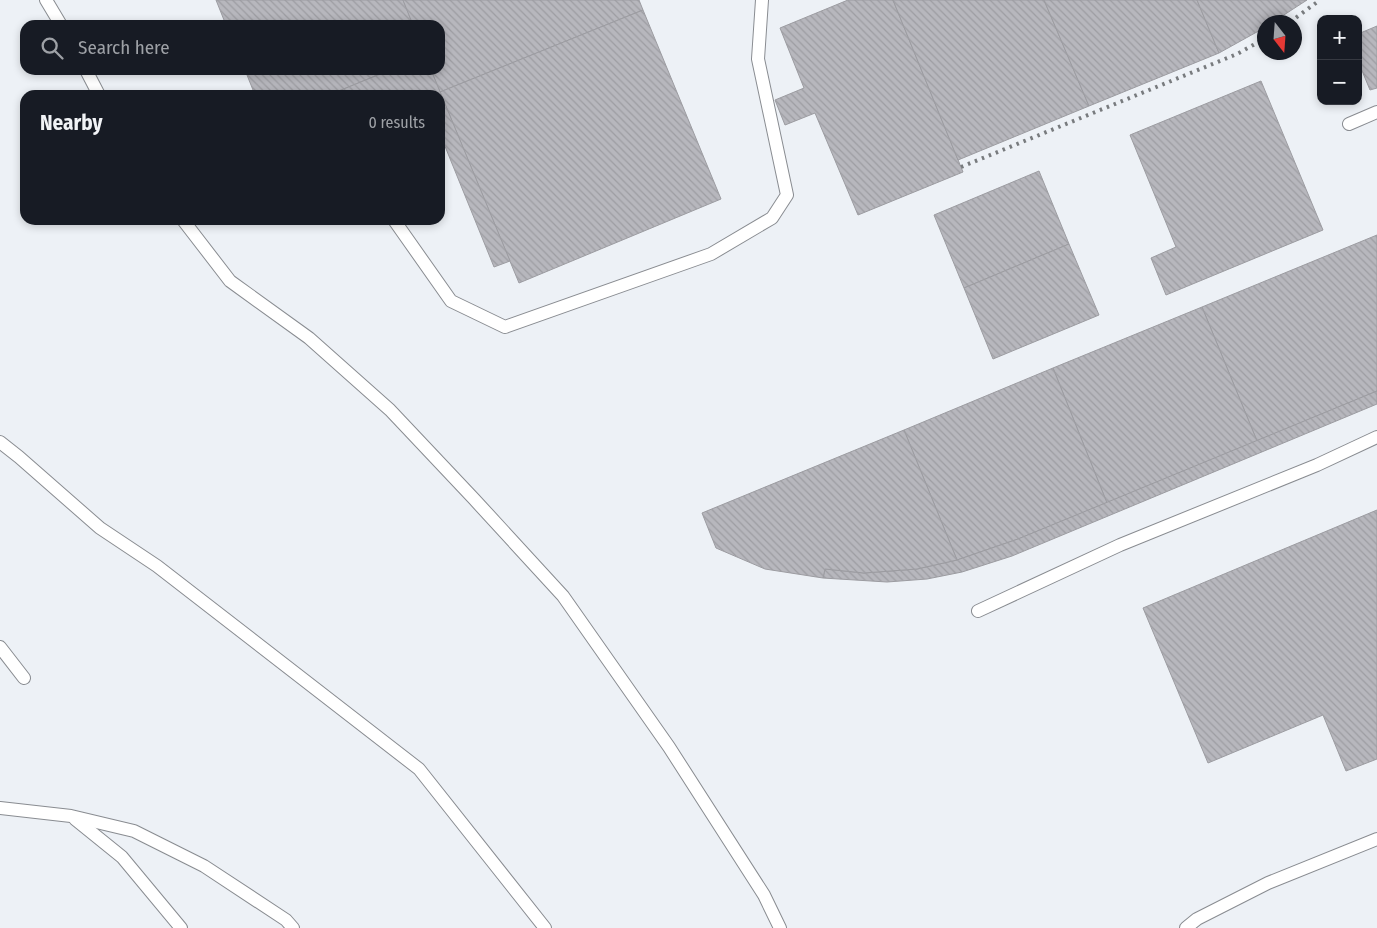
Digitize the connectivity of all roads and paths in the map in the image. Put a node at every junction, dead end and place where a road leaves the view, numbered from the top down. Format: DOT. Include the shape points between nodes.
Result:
graph roads {
  1 [pos="46,0"];
  2 [pos="762,0"];
  3 [pos="58,20"];
  4 [pos="89,75"];
  5 [pos="96,90"];
  6 [pos="1377,112"];
  7 [pos="1349,124"];
  8 [pos="187,225"];
  9 [pos="398,225"];
  10 [pos="1377,437"];
  11 [pos="0,442"];
  12 [pos="978,611"];
  13 [pos="0,647"];
  14 [pos="24,678"];
  15 [pos="0,808"];
  16 [pos="71,816"];
  17 [pos="1377,839"];
  18 [pos="180,928"];
  19 [pos="293,928"];
  20 [pos="545,928"];
  21 [pos="780,928"];
  22 [pos="1186,928"];
  1 -- 3 [label="lane"];
  2 -- 9 [label="lane" via="758,59 787,195 772,218 764,223 711,254 505,327 451,301"];
  4 -- 5 [label="lane"];
  6 -- 7 [label="lane"];
  8 -- 21 [label="lane" via="230,281 309,338 390,410 563,596 669,748 764,895"];
  10 -- 12 [label="lane" via="1317,465 1120,545"];
  11 -- 20 [label="lane" via="100,528 157,566 419,768"];
  13 -- 14 [label="lane"];
  15 -- 16 [label="lane"];
  16 -- 18 [label="lane" via="122,857"];
  16 -- 19 [label="lane" via="134,831 204,866 286,920"];
  17 -- 22 [label="lane" via="1268,883 1197,919"];
}
